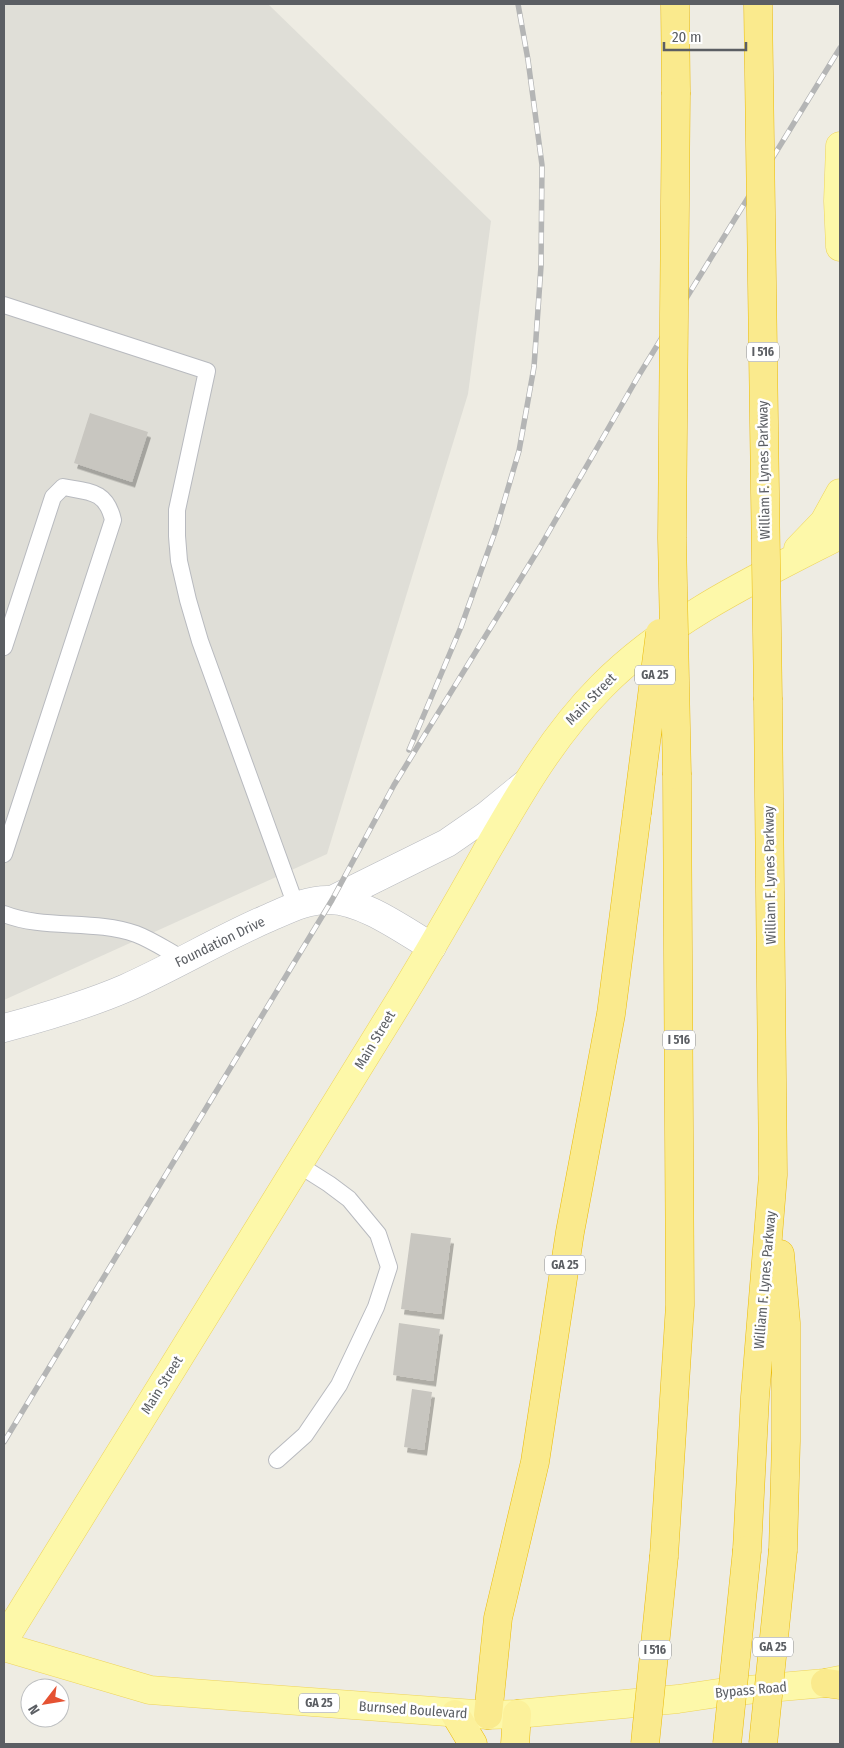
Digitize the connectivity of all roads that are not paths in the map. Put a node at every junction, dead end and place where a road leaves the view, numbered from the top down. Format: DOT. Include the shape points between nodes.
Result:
graph roads {
  1 [pos="676,4"];
  2 [pos="758,4"];
  3 [pos="840,146"];
  4 [pos="840,246"];
  5 [pos="4,306"];
  6 [pos="840,493"];
  7 [pos="840,535"];
  8 [pos="672,538"];
  9 [pos="784,565"];
  10 [pos="4,647"];
  11 [pos="525,784"];
  12 [pos="4,854"];
  13 [pos="332,900"];
  14 [pos="296,906"];
  15 [pos="4,914"];
  16 [pos="432,947"];
  17 [pos="183,959"];
  18 [pos="4,1028"];
  19 [pos="299,1165"];
  20 [pos="773,1175"];
  21 [pos="277,1460"];
  22 [pos="4,1640"];
  23 [pos="4,1647"];
  24 [pos="835,1683"];
  25 [pos="678,1699"];
  26 [pos="455,1714"];
  27 [pos="517,1714"];
  28 [pos="488,1715"];
  29 [pos="473,1744"];
  30 [pos="515,1744"];
  31 [pos="645,1744"];
  32 [pos="727,1744"];
  33 [pos="763,1744"];
  1 -- 8 [label="highway, I 516, bridge"];
  2 -- 20 [label="highway, William F. Lynes Parkway / I 516, bridge"];
  3 -- 4 [label="main road"];
  5 -- 14 [label="lane" via="208,371 177,510 179,560 200,641"];
  6 -- 9 [label="main road" via="824,522"];
  7 -- 9 [label="main road, Main Street"];
  8 -- 28 [label="highway, GA 25, bridge" via="611,1014 570,1232 535,1462 498,1618"];
  8 -- 31 [label="highway, I 516, bridge" via="677,775 680,1304 664,1556"];
  9 -- 11 [label="main road, Main Street" via="723,597 650,644 602,686 571,720"];
  10 -- 12 [label="lane" via="53,497 63,487 95,493 110,508 113,520"];
  11 -- 13 [label="street" via="447,842"];
  11 -- 16 [label="main road, Main Street"];
  13 -- 14 [label="street, Foundation Drive" via="315,900"];
  13 -- 16 [label="street, Foundation Drive" via="363,908"];
  14 -- 17 [label="street, Foundation Drive"];
  15 -- 17 [label="lane" via="17,919 136,934"];
  16 -- 19 [label="main road, Main Street"];
  17 -- 18 [label="street, Foundation Drive" via="126,988 53,1015"];
  19 -- 21 [label="lane" via="348,1199 378,1234 389,1268 376,1307 339,1386 305,1435"];
  19 -- 22 [label="main road, Main Street"];
  20 -- 32 [label="highway, William F. Lynes Parkway / I 516, bridge" via="755,1397 748,1550"];
  20 -- 33 [label="highway, GA 25, bridge" via="786,1323 786,1440 783,1550"];
  23 -- 26 [label="main road, Burnsed Boulevard / GA 25" via="150,1690"];
  24 -- 25 [label="main road, Bypass Road / GA 25"];
  25 -- 27 [label="main road, Burnsed Boulevard / GA 25"];
  26 -- 28 [label="main road, Burnsed Boulevard / GA 25"];
  26 -- 29 [label="highway"];
  27 -- 28 [label="main road, Burnsed Boulevard / GA 25"];
  27 -- 30 [label="highway"];
}
